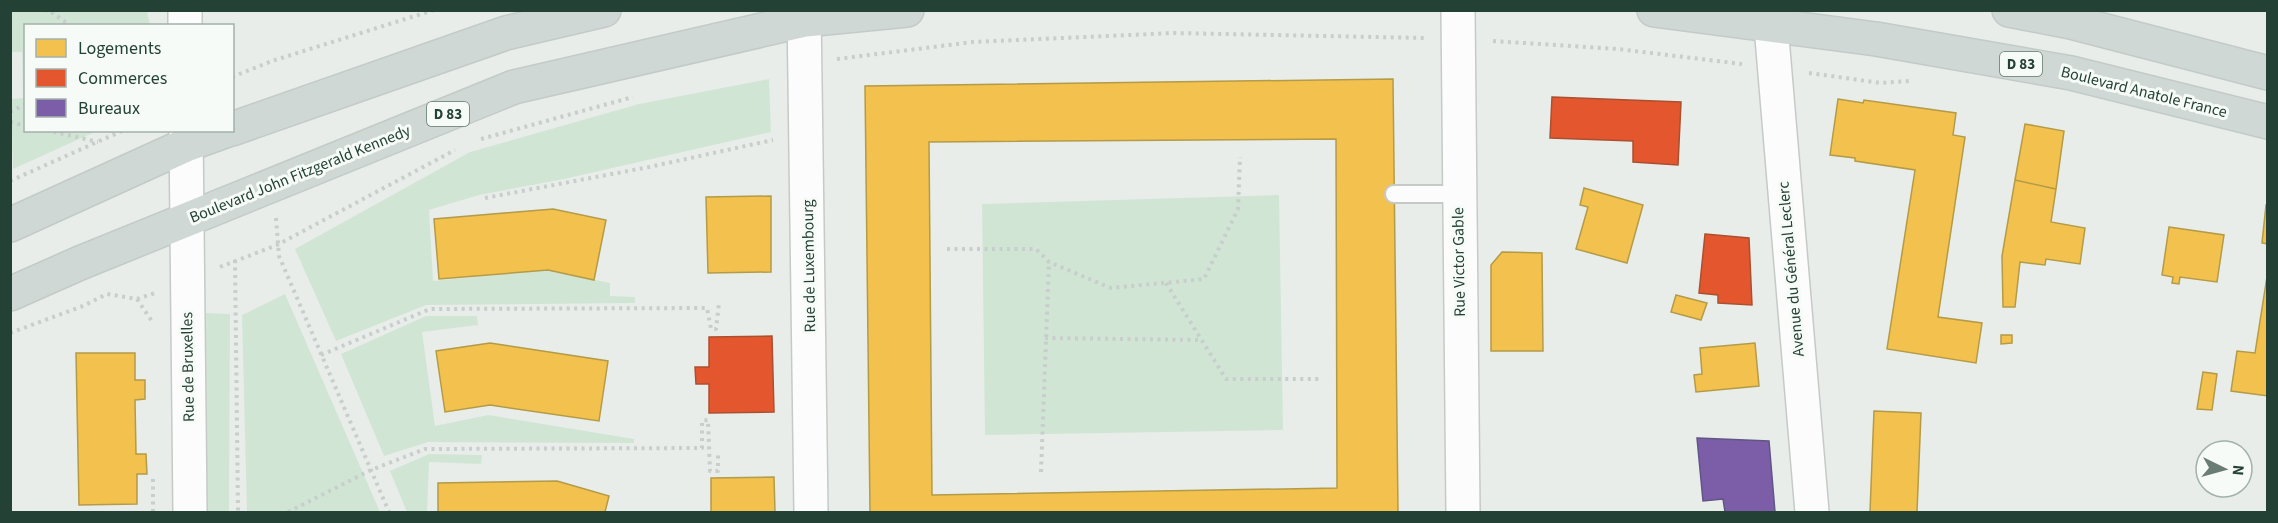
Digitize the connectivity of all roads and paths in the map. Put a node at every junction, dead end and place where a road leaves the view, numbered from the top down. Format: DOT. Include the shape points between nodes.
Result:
graph roads {
  1 [pos="44,10"];
  2 [pos="434,10"];
  3 [pos="604,10"];
  4 [pos="907,10"];
  5 [pos="1654,10"];
  6 [pos="2009,10"];
  7 [pos="804,15"];
  8 [pos="1770,18"];
  9 [pos="68,24"];
  10 [pos="1458,25"];
  11 [pos="806,63"];
  12 [pos="1774,68"];
  13 [pos="2268,73"];
  14 [pos="234,76"];
  15 [pos="1912,80"];
  16 [pos="635,96"];
  17 [pos="24,105"];
  18 [pos="10,112"];
  19 [pos="2268,122"];
  20 [pos="234,128"];
  21 [pos="54,132"];
  22 [pos="120,132"];
  23 [pos="218,132"];
  24 [pos="186,138"];
  25 [pos="479,140"];
  26 [pos="776,140"];
  27 [pos="99,143"];
  28 [pos="458,148"];
  29 [pos="1240,157"];
  30 [pos="10,181"];
  31 [pos="1395,194"];
  32 [pos="1459,194"];
  33 [pos="485,198"];
  34 [pos="186,221"];
  35 [pos="10,225"];
  36 [pos="277,245"];
  37 [pos="947,249"];
  38 [pos="235,261"];
  39 [pos="1049,262"];
  40 [pos="187,281"];
  41 [pos="1166,283"];
  42 [pos="10,294"];
  43 [pos="137,299"];
  44 [pos="718,303"];
  45 [pos="154,324"];
  46 [pos="10,333"];
  47 [pos="1045,338"];
  48 [pos="1202,340"];
  49 [pos="321,355"];
  50 [pos="1320,379"];
  51 [pos="718,452"];
  52 [pos="153,465"];
  53 [pos="371,470"];
  54 [pos="1041,472"];
  55 [pos="153,513"];
  56 [pos="190,513"];
  57 [pos="238,513"];
  58 [pos="288,513"];
  59 [pos="389,513"];
  60 [pos="811,513"];
  61 [pos="1462,513"];
  62 [pos="1812,513"];
  1 -- 9 [label="path"];
  2 -- 14 [label="path"];
  3 -- 20 [label="main road" via="506,33"];
  4 -- 7 [label="main road, Boulevard John Fitzgerald Kennedy / D 83"];
  5 -- 8 [label="main road, D 83"];
  6 -- 13 [label="main road"];
  7 -- 11 [label="street, Rue de Luxembourg"];
  7 -- 34 [label="main road, Boulevard John Fitzgerald Kennedy / D 83" via="514,87"];
  8 -- 12 [label="street, Avenue du Général Leclerc"];
  8 -- 19 [label="main road, Boulevard Anatole France / D 83" via="2071,73"];
  10 -- 11 [label="path" via="973,42"];
  10 -- 12 [label="path"];
  10 -- 32 [label="street, Rue Victor Gable"];
  11 -- 60 [label="street, Rue de Luxembourg"];
  12 -- 15 [label="path" via="1881,83"];
  12 -- 62 [label="street, Avenue du Général Leclerc"];
  16 -- 25 [label="path"];
  17 -- 18 [label="path"];
  21 -- 27 [label="path"];
  22 -- 27 [label="path"];
  23 -- 24 [label="main road"];
  24 -- 34 [label="street, Rue de Bruxelles"];
  24 -- 35 [label="main road"];
  26 -- 33 [label="path"];
  27 -- 30 [label="path"];
  28 -- 36 [label="path"];
  29 -- 41 [label="path" via="1238,209 1204,279"];
  31 -- 32 [label="lane"];
  32 -- 61 [label="street, Rue Victor Gable"];
  34 -- 40 [label="street, Rue de Bruxelles"];
  34 -- 42 [label="main road, Boulevard John Fitzgerald Kennedy / D 83"];
  36 -- 38 [label="path"];
  36 -- 49 [label="path"];
  37 -- 39 [label="path" via="1036,249"];
  38 -- 40 [label="path"];
  38 -- 57 [label="path"];
  39 -- 41 [label="path" via="1112,288"];
  39 -- 47 [label="path"];
  40 -- 43 [label="path"];
  40 -- 56 [label="street, Rue de Bruxelles"];
  41 -- 48 [label="path"];
  43 -- 45 [label="path, Rue de Bruxelles"];
  43 -- 46 [label="path" via="107,294"];
  44 -- 49 [label="path" via="716,329 711,329 707,308 430,309"];
  47 -- 48 [label="path"];
  47 -- 54 [label="path"];
  48 -- 50 [label="path" via="1226,380"];
  49 -- 53 [label="path"];
  51 -- 53 [label="path" via="718,471 711,471 708,420 702,421 702,448 425,449"];
  52 -- 55 [label="path"];
  53 -- 58 [label="path"];
  53 -- 59 [label="path"];
}
